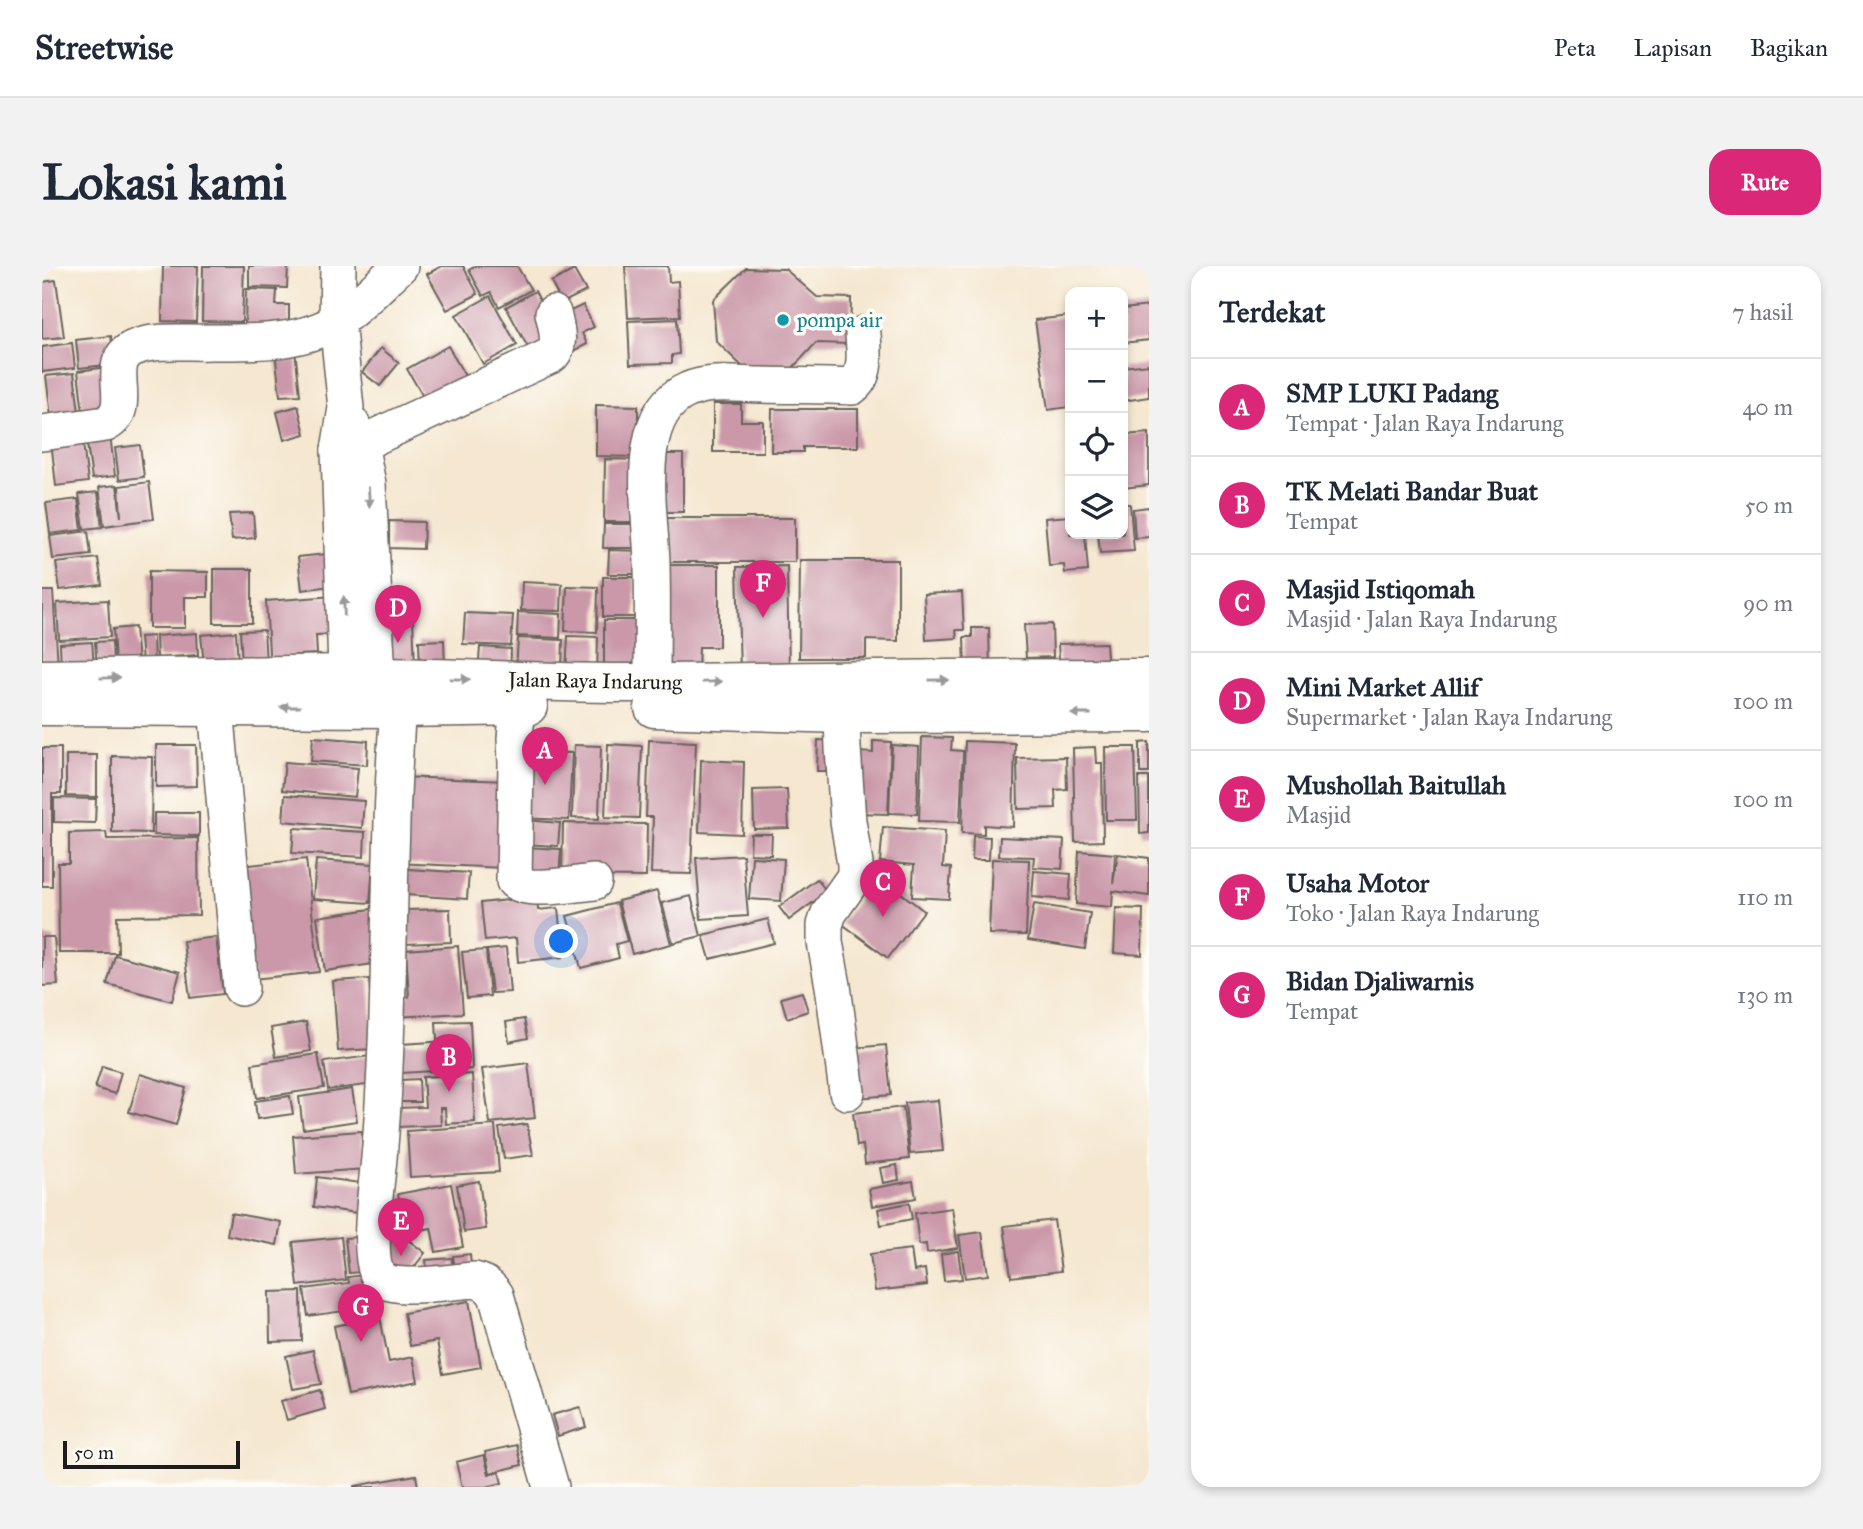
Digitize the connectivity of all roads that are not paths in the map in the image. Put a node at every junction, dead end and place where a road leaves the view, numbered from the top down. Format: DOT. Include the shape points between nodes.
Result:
graph roads {
  1 [pos="338,266"];
  2 [pos="400,266"];
  3 [pos="553,313"];
  4 [pos="337,321"];
  5 [pos="863,334"];
  6 [pos="42,433"];
  7 [pos="349,447"];
  8 [pos="1149,678"];
  9 [pos="42,679"];
  10 [pos="652,683"];
  11 [pos="374,692"];
  12 [pos="818,702"];
  13 [pos="517,705"];
  14 [pos="42,706"];
  15 [pos="216,707"];
  16 [pos="1149,713"];
  17 [pos="594,882"];
  18 [pos="241,988"];
  19 [pos="847,1092"];
  20 [pos="551,1487"];
  1 -- 4 [label="street"];
  2 -- 4 [label="street"];
  3 -- 7 [label="street" via="558,341 552,355"];
  4 -- 6 [label="street" via="304,335 276,340 137,346 127,352 118,371 121,400 113,420"];
  4 -- 7 [label="street"];
  5 -- 10 [label="street" via="862,374 852,387 716,384 690,389 666,407 656,424 647,470"];
  7 -- 11 [label="street"];
  12 -- 8 [label="highway, Jalan Raya Indarung, one-way" via="849,682"];
  9 -- 11 [label="highway, Jalan Raya Indarung, one-way"];
  11 -- 10 [label="highway, Jalan Raya Indarung, one-way"];
  10 -- 12 [label="highway, Jalan Raya Indarung, one-way"];
  11 -- 13 [label="highway, Jalan Raya Indarung"];
  11 -- 15 [label="highway, Jalan Raya Indarung, one-way"];
  11 -- 20 [label="street" via="391,822 385,1093 374,1224 375,1269 386,1283 394,1285 474,1280 490,1287"];
  12 -- 13 [label="highway, Jalan Raya Indarung"];
  16 -- 12 [label="highway, Jalan Raya Indarung, one-way"];
  12 -- 19 [label="street" via="843,748 855,864 855,876 825,925"];
  13 -- 17 [label="street" via="514,881 522,886"];
  14 -- 15 [label="highway, Jalan Raya Indarung"];
  15 -- 18 [label="street"];
}
